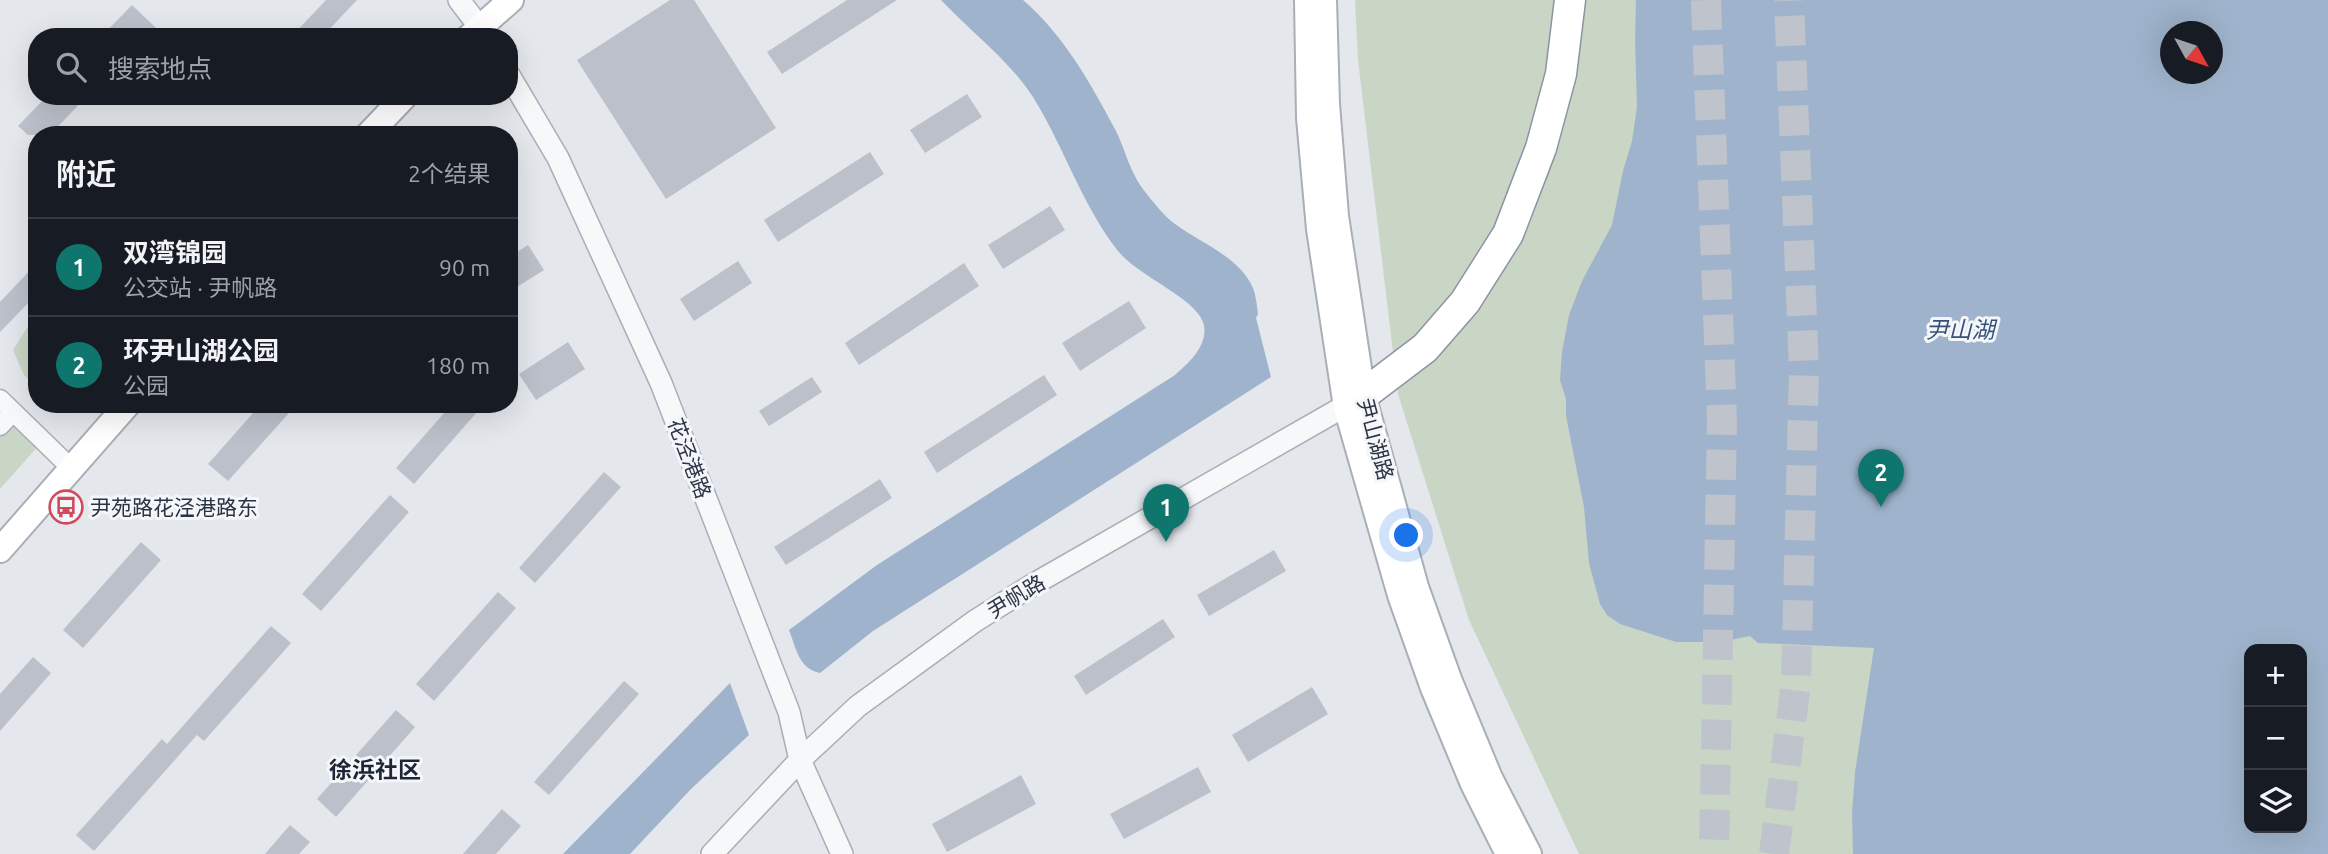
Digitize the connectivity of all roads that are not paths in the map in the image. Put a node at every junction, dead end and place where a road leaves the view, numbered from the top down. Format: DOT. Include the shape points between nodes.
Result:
graph roads {
  1 [pos="459,0"];
  2 [pos="510,0"];
  3 [pos="1307,0"];
  4 [pos="1324,0"];
  5 [pos="1570,0"];
  6 [pos="476,28"];
  7 [pos="484,28"];
  8 [pos="518,90"];
  9 [pos="396,105"];
  10 [pos="377,126"];
  11 [pos="0,399"];
  12 [pos="1355,401"];
  13 [pos="13,412"];
  14 [pos="120,413"];
  15 [pos="0,426"];
  16 [pos="71,468"];
  17 [pos="0,550"];
  18 [pos="800,760"];
  19 [pos="712,854"];
  20 [pos="842,854"];
  21 [pos="1508,854"];
  22 [pos="1529,854"];
  1 -- 6 [label="street"];
  2 -- 7 [label="main road"];
  3 -- 12 [label="main road, 尹山湖路" via="1309,118 1319,229"];
  4 -- 12 [label="main road, 尹山湖路" via="1327,104"];
  5 -- 12 [label="highway" via="1561,74 1541,148 1508,234 1465,302 1425,348"];
  8 -- 18 [label="street, 花泾港路" via="558,158 661,383 789,712"];
  9 -- 10 [label="main road"];
  11 -- 13 [label="street"];
  12 -- 18 [label="street, 尹帆路" via="975,621 858,706"];
  12 -- 21 [label="main road, 尹山湖路" via="1400,595 1473,784"];
  12 -- 22 [label="main road, 尹山湖路" via="1449,679 1490,778"];
  13 -- 15 [label="street"];
  13 -- 16 [label="street"];
  14 -- 16 [label="main road"];
  16 -- 17 [label="main road"];
  18 -- 19 [label="street, 尹帆路"];
  18 -- 20 [label="street, 花泾港路"];
}
